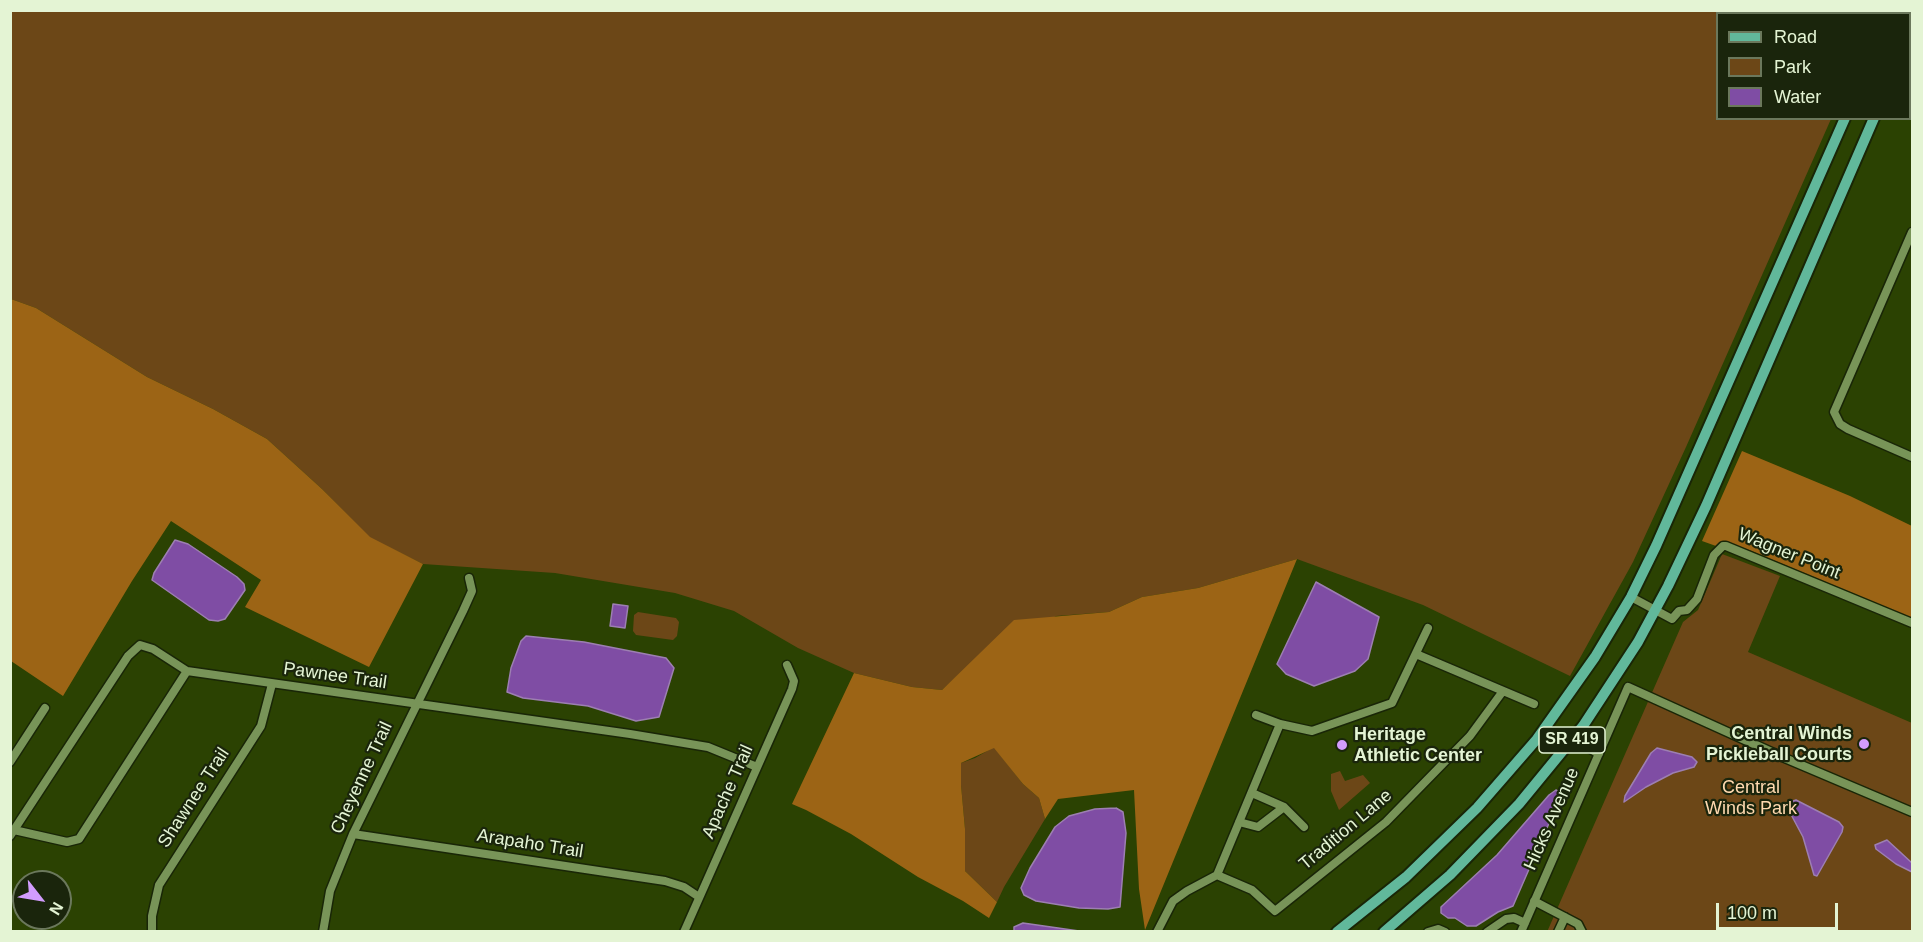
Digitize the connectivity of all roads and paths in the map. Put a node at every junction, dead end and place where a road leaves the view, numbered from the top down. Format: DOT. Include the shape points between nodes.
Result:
graph roads {
  1 [pos="1844,120"];
  2 [pos="1873,120"];
  3 [pos="1912,232"];
  4 [pos="1912,457"];
  5 [pos="469,578"];
  6 [pos="1630,597"];
  7 [pos="1656,610"];
  8 [pos="1912,623"];
  9 [pos="1428,628"];
  10 [pos="1416,654"];
  11 [pos="787,665"];
  12 [pos="187,671"];
  13 [pos="272,684"];
  14 [pos="1503,691"];
  15 [pos="416,704"];
  16 [pos="1534,704"];
  17 [pos="45,708"];
  18 [pos="1256,715"];
  19 [pos="1280,724"];
  20 [pos="1589,748"];
  21 [pos="1599,754"];
  22 [pos="10,762"];
  23 [pos="757,767"];
  24 [pos="1252,792"];
  25 [pos="1284,807"];
  26 [pos="1912,812"];
  27 [pos="1239,822"];
  28 [pos="1304,827"];
  29 [pos="12,833"];
  30 [pos="352,834"];
  31 [pos="1217,875"];
  32 [pos="699,897"];
  33 [pos="1534,901"];
  34 [pos="1565,917"];
  35 [pos="1523,927"];
  36 [pos="1495,928"];
  37 [pos="152,932"];
  38 [pos="323,932"];
  39 [pos="684,932"];
  40 [pos="1157,932"];
  41 [pos="1337,932"];
  42 [pos="1384,932"];
  43 [pos="1487,932"];
  44 [pos="1558,932"];
  45 [pos="1582,932"];
  1 -- 6 [label="main road, SR 419" via="1668,521"];
  2 -- 7 [label="main road, SR 419" via="1706,506"];
  3 -- 4 [label="street" via="1834,412 1848,429"];
  5 -- 15 [label="street, Cheyenne Trail" via="472,591"];
  6 -- 7 [label="street"];
  6 -- 41 [label="main road, SR 419" via="1569,696 1498,786 1431,855"];
  7 -- 8 [label="street, Wagner Point" via="1672,619 1692,606 1714,555 1726,546"];
  7 -- 42 [label="main road, SR 419" via="1601,700 1542,778 1458,868"];
  9 -- 10 [label="street"];
  10 -- 14 [label="street"];
  10 -- 19 [label="street" via="1392,703 1312,731"];
  11 -- 23 [label="street, Apache Trail" via="794,681 792,689"];
  12 -- 13 [label="street, Pawnee Trail"];
  12 -- 29 [label="street" via="80,839 67,842"];
  12 -- 29 [label="street, Pawnee Trail" via="140,645 128,656"];
  13 -- 15 [label="street, Pawnee Trail"];
  13 -- 37 [label="street, Shawnee Trail" via="261,726 159,885"];
  14 -- 16 [label="street"];
  14 -- 31 [label="street, Tradition Lane" via="1470,736 1386,822 1275,911 1252,890"];
  15 -- 23 [label="street, Pawnee Trail" via="708,747"];
  15 -- 30 [label="street, Cheyenne Trail"];
  17 -- 22 [label="street"];
  18 -- 19 [label="street"];
  19 -- 24 [label="street"];
  20 -- 21 [label="street"];
  21 -- 26 [label="street, Hicks Avenue" via="1628,687"];
  21 -- 33 [label="street, Hicks Avenue"];
  23 -- 32 [label="street, Apache Trail"];
  24 -- 25 [label="street"];
  24 -- 27 [label="street"];
  25 -- 27 [label="street" via="1258,827"];
  25 -- 28 [label="street"];
  27 -- 31 [label="street"];
  30 -- 32 [label="street, Arapaho Trail" via="665,881"];
  30 -- 38 [label="street, Cheyenne Trail" via="330,891"];
  31 -- 40 [label="street" via="1173,901"];
  32 -- 39 [label="street, Apache Trail"];
  33 -- 34 [label="street"];
  33 -- 35 [label="street, Hicks Avenue"];
  34 -- 44 [label="street"];
  34 -- 45 [label="street" via="1578,924"];
  35 -- 36 [label="street" via="1514,918"];
  36 -- 43 [label="street"];
}
